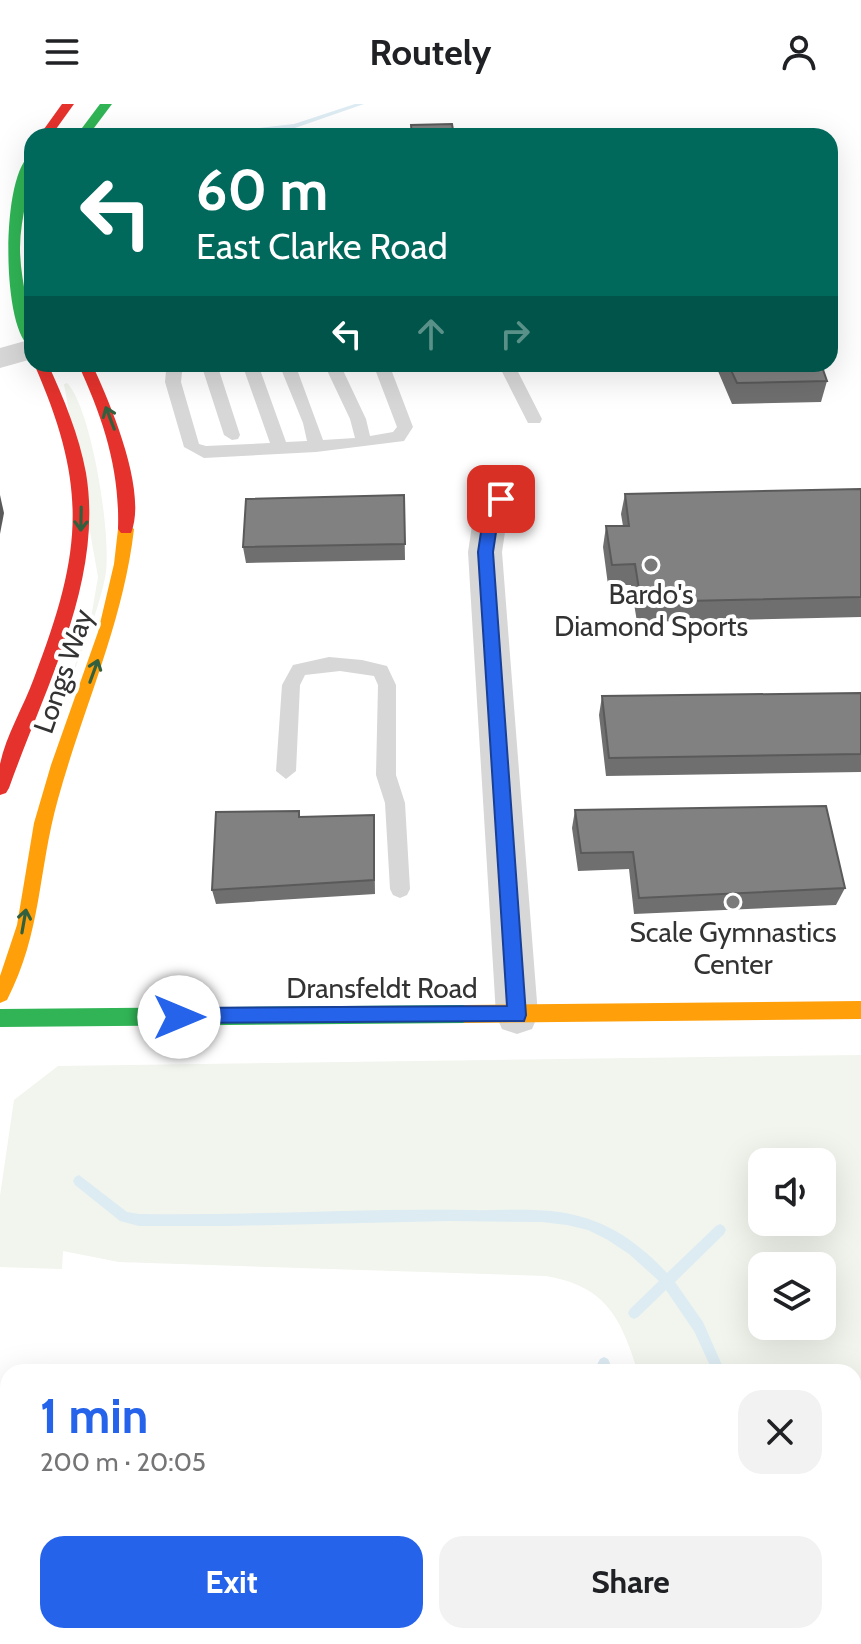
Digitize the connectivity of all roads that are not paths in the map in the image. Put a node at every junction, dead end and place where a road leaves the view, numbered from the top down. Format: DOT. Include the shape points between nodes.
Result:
graph roads {
  1 [pos="68,104"];
  2 [pos="106,104"];
  3 [pos="51,128"];
  4 [pos="88,128"];
  5 [pos="24,180"];
  6 [pos="24,323"];
  7 [pos="24,350"];
  8 [pos="0,358"];
  9 [pos="44,372"];
  10 [pos="89,372"];
  11 [pos="174,372"];
  12 [pos="212,372"];
  13 [pos="253,372"];
  14 [pos="290,372"];
  15 [pos="336,372"];
  16 [pos="384,372"];
  17 [pos="510,372"];
  18 [pos="534,419"];
  19 [pos="232,435"];
  20 [pos="364,443"];
  21 [pos="316,447"];
  22 [pos="280,448"];
  23 [pos="501,499"];
  24 [pos="286,771"];
  25 [pos="0,788"];
  26 [pos="400,889"];
  27 [pos="0,994"];
  28 [pos="861,1010"];
  29 [pos="517,1015"];
  30 [pos="0,1018"];
  1 -- 3 [label="street"];
  2 -- 4 [label="street"];
  5 -- 6 [label="street" via="10,255"];
  7 -- 8 [label="street"];
  9 -- 25 [label="street, Longs Way, one-way" via="74,450 80,539 70,593"];
  27 -- 10 [label="street, Longs Way, one-way" via="16,969 48,801 98,661 124,564 122,458"];
  11 -- 22 [label="lane" via="192,447 204,452"];
  12 -- 19 [label="lane"];
  13 -- 22 [label="lane"];
  14 -- 21 [label="lane"];
  15 -- 20 [label="lane"];
  16 -- 20 [label="lane" via="405,427 389,441"];
  17 -- 18 [label="lane"];
  20 -- 21 [label="lane"];
  21 -- 22 [label="lane"];
  23 -- 29 [label="street" via="490,519 485,552"];
  24 -- 26 [label="lane" via="291,685 299,670 360,666 381,671 387,685 386,775 395,803"];
  28 -- 29 [label="street, Dransfeldt Road"];
  29 -- 30 [label="street, Dransfeldt Road"];
}
